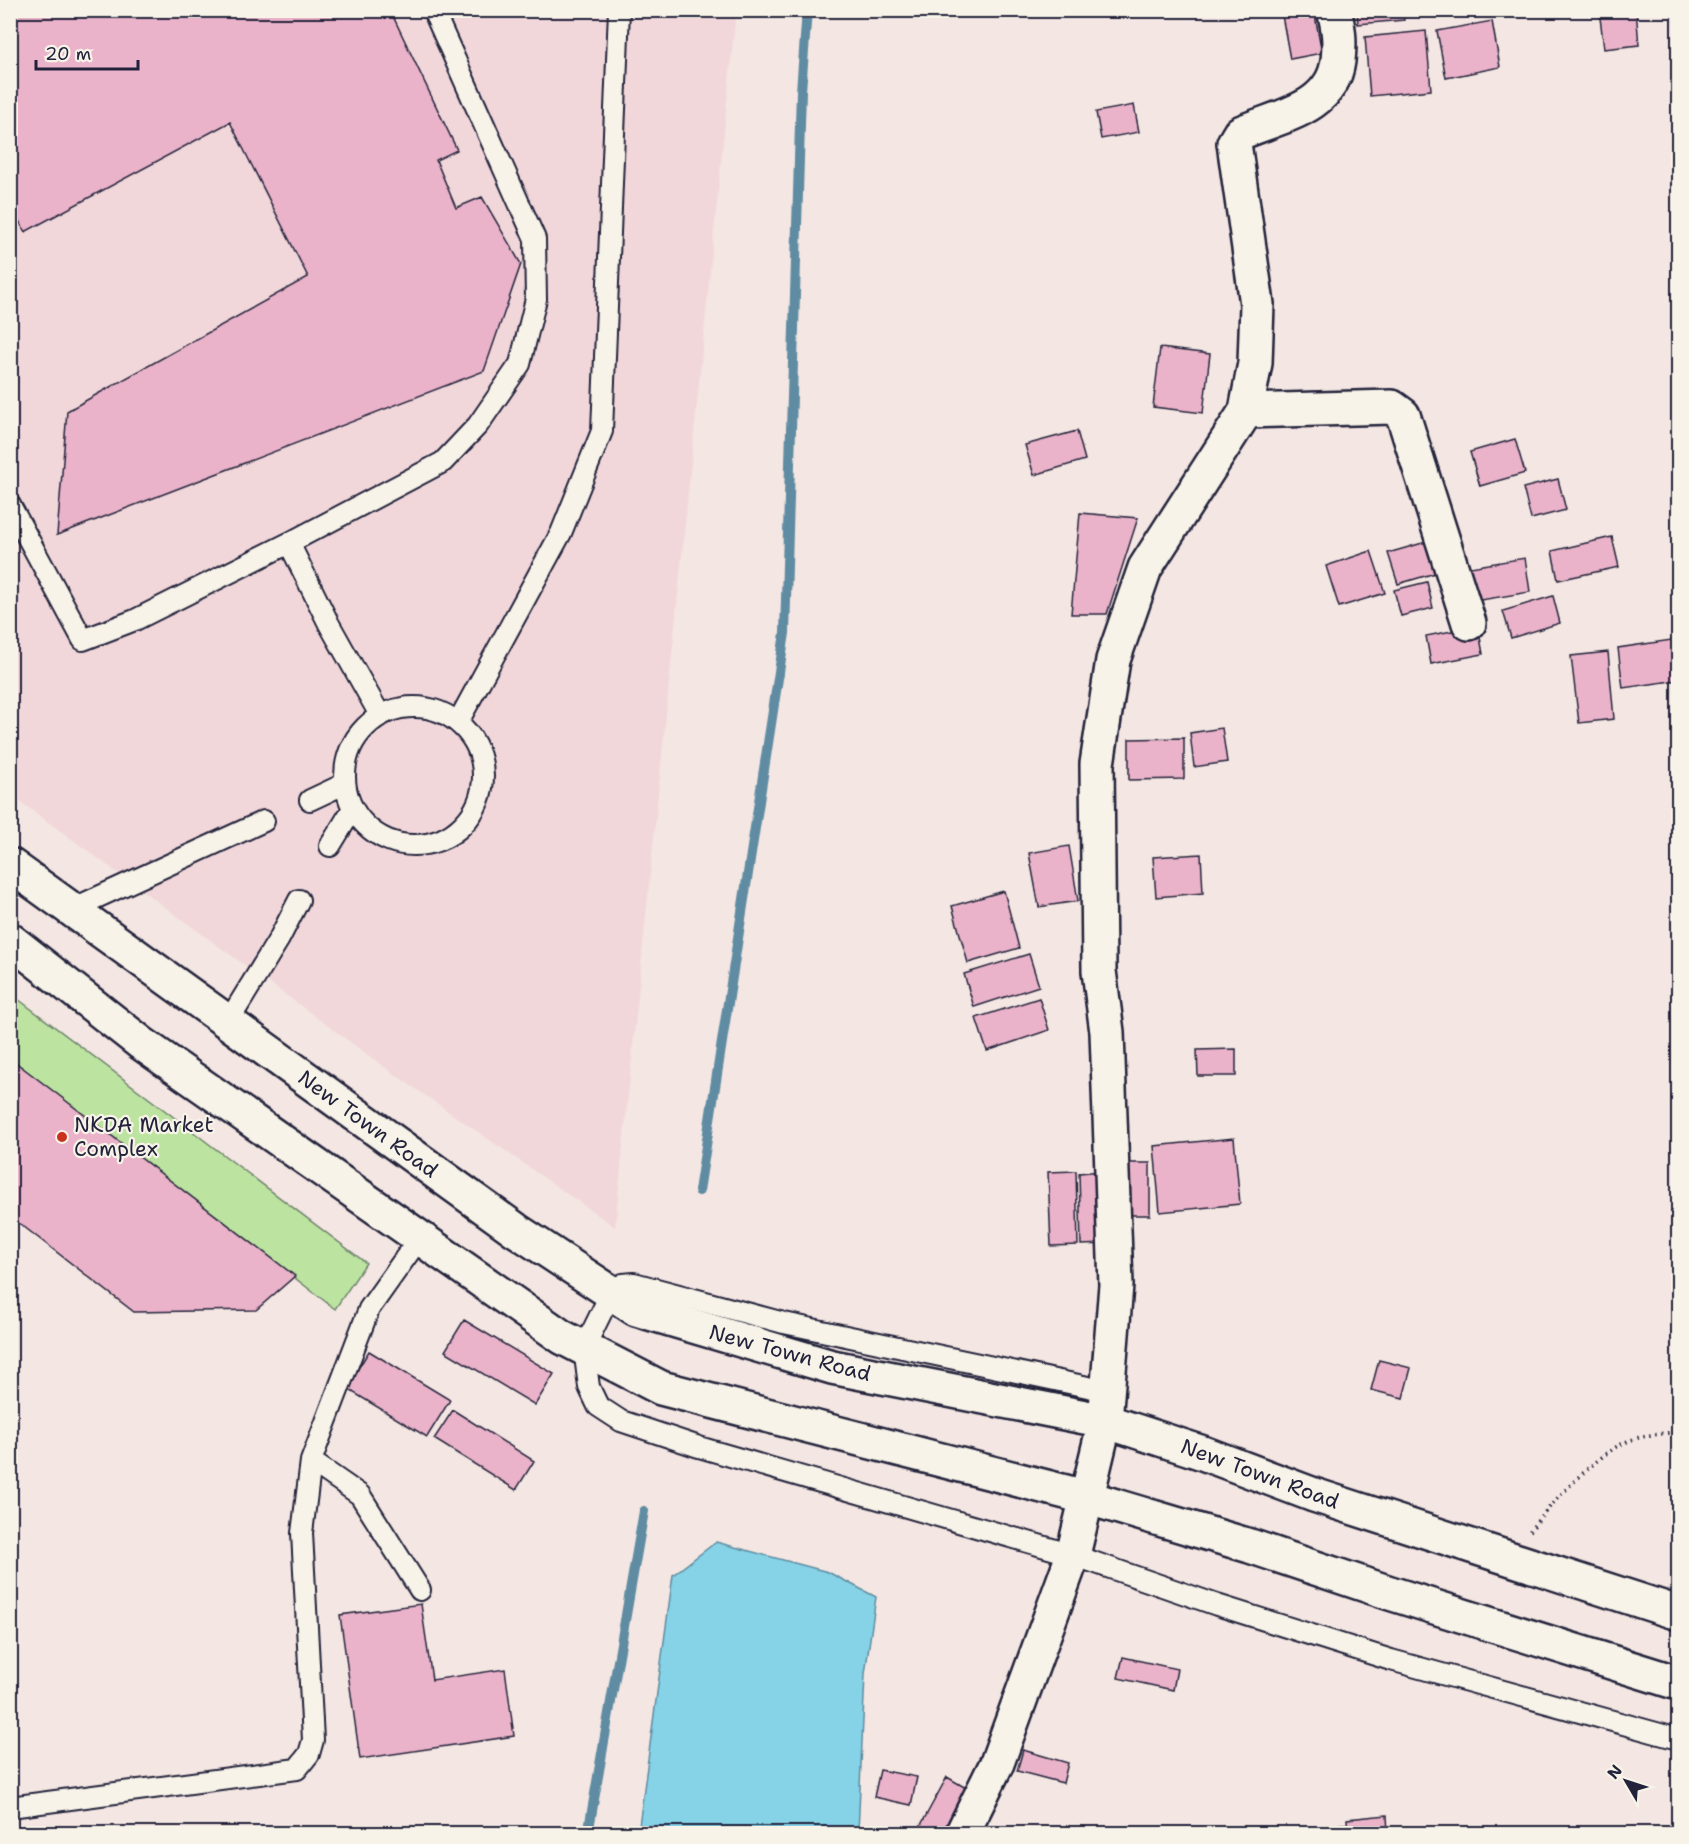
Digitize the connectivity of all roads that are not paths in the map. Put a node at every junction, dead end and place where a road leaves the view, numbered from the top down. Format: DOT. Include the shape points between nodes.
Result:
graph roads {
  1 [pos="433,10"];
  2 [pos="619,10"];
  3 [pos="1334,10"];
  4 [pos="1246,411"];
  5 [pos="10,505"];
  6 [pos="289,543"];
  7 [pos="1469,623"];
  8 [pos="380,715"];
  9 [pos="458,722"];
  10 [pos="344,784"];
  11 [pos="310,800"];
  12 [pos="352,810"];
  13 [pos="264,821"];
  14 [pos="330,846"];
  15 [pos="10,865"];
  16 [pos="299,900"];
  17 [pos="72,909"];
  18 [pos="10,940"];
  19 [pos="228,1022"];
  20 [pos="420,1238"];
  21 [pos="610,1293"];
  22 [pos="584,1348"];
  23 [pos="1106,1406"];
  24 [pos="311,1461"];
  25 [pos="1089,1498"];
  26 [pos="1073,1555"];
  27 [pos="420,1590"];
  28 [pos="1678,1613"];
  29 [pos="1678,1683"];
  30 [pos="1678,1739"];
  31 [pos="10,1807"];
  32 [pos="962,1833"];
  1 -- 6 [label="lane" via="535,239 536,299 520,364 478,425 443,462"];
  2 -- 9 [label="lane" via="602,431 561,533"];
  3 -- 4 [label="main road" via="1341,34 1336,77 1328,90 1310,105 1240,132 1234,142 1257,304 1255,363"];
  4 -- 7 [label="main road" via="1392,407 1398,410"];
  4 -- 23 [label="main road" via="1145,568 1113,660 1096,764 1099,971 1107,1032 1116,1285"];
  5 -- 6 [label="lane" via="83,640 135,620"];
  6 -- 8 [label="lane"];
  8 -- 9 [label="lane" via="406,707 433,710"];
  8 -- 10 [label="lane" via="359,733 347,757"];
  9 -- 12 [label="lane" via="475,743 483,769 481,796 468,820 454,832 421,846 394,844 370,831"];
  10 -- 11 [label="lane"];
  10 -- 12 [label="lane"];
  12 -- 14 [label="lane"];
  13 -- 17 [label="lane"];
  15 -- 17 [label="main road, New Town Road"];
  16 -- 19 [label="lane"];
  17 -- 19 [label="main road, New Town Road"];
  18 -- 20 [label="main road" via="141,1043"];
  19 -- 21 [label="main road, New Town Road" via="516,1230"];
  20 -- 22 [label="main road" via="562,1337"];
  20 -- 24 [label="lane" via="369,1309"];
  21 -- 22 [label="lane"];
  21 -- 23 [label="main road, New Town Road" via="636,1309 832,1367"];
  22 -- 25 [label="main road" via="661,1388"];
  22 -- 26 [label="lane" via="589,1388 598,1406 621,1421"];
  23 -- 25 [label="main road"];
  23 -- 28 [label="main road, New Town Road" via="1200,1452 1314,1495"];
  24 -- 27 [label="lane" via="360,1495"];
  24 -- 31 [label="lane" via="302,1533 314,1740 309,1755 297,1769"];
  25 -- 26 [label="main road"];
  25 -- 29 [label="main road"];
  26 -- 30 [label="lane" via="1391,1660"];
  26 -- 32 [label="main road" via="997,1763"];
}
